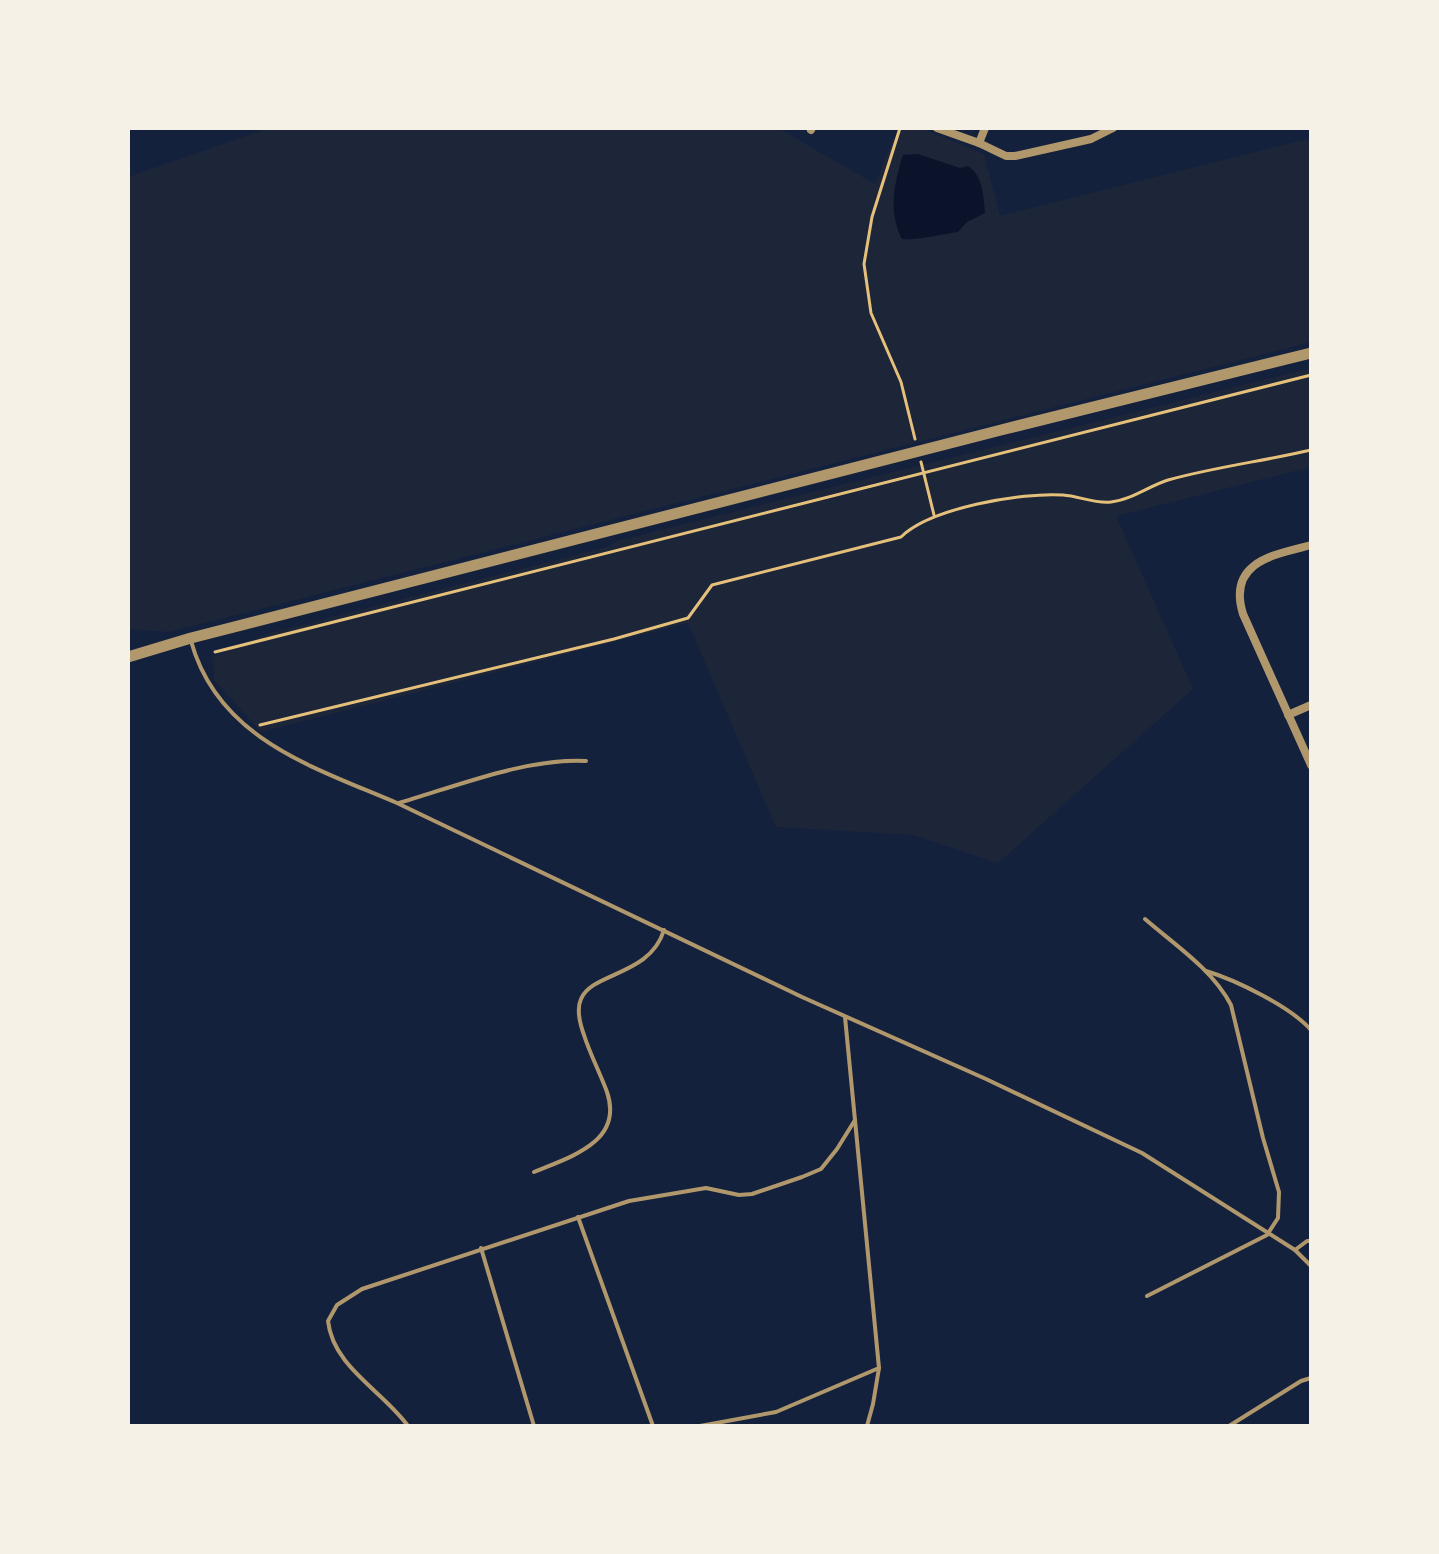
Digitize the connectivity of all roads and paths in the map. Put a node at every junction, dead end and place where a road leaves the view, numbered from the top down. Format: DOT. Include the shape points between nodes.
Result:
graph roads {
  1 [pos="900,128"];
  2 [pos="937,128"];
  3 [pos="985,128"];
  4 [pos="1113,128"];
  5 [pos="979,143"];
  6 [pos="1311,353"];
  7 [pos="1311,375"];
  8 [pos="1311,450"];
  9 [pos="918,451"];
  10 [pos="923,473"];
  11 [pos="934,515"];
  12 [pos="1311,545"];
  13 [pos="191,638"];
  14 [pos="215,652"];
  15 [pos="128,657"];
  16 [pos="1311,705"];
  17 [pos="1288,715"];
  18 [pos="249,730"];
  19 [pos="586,761"];
  20 [pos="1311,765"];
  21 [pos="397,803"];
  22 [pos="1145,919"];
  23 [pos="664,930"];
  24 [pos="1205,970"];
  25 [pos="845,1017"];
  26 [pos="1311,1030"];
  27 [pos="855,1120"];
  28 [pos="534,1172"];
  29 [pos="578,1217"];
  30 [pos="1267,1235"];
  31 [pos="1311,1241"];
  32 [pos="481,1248"];
  33 [pos="1295,1250"];
  34 [pos="1311,1266"];
  35 [pos="1147,1296"];
  36 [pos="879,1368"];
  37 [pos="1311,1378"];
  38 [pos="408,1426"];
  39 [pos="534,1426"];
  40 [pos="653,1426"];
  41 [pos="700,1426"];
  42 [pos="867,1426"];
  43 [pos="1229,1426"];
  1 -- 9 [label="path" via="872,217 864,264 871,313 901,382"];
  2 -- 5 [label="street"];
  3 -- 5 [label="street"];
  4 -- 5 [label="street" via="1091,139 1015,156"];
  6 -- 9 [label="street"];
  7 -- 10 [label="path"];
  8 -- 11 [label="path" via="1166,481 1109,503 1040,495"];
  9 -- 10 [label="path"];
  9 -- 13 [label="street"];
  10 -- 11 [label="path"];
  10 -- 14 [label="path"];
  11 -- 18 [label="path" via="901,537 712,585 688,618"];
  12 -- 17 [label="street" via="1262,559 1241,587 1243,614"];
  13 -- 15 [label="street"];
  13 -- 18 [label="lane" via="209,686"];
  16 -- 17 [label="street"];
  17 -- 20 [label="street"];
  18 -- 21 [label="lane"];
  19 -- 21 [label="lane" via="519,769"];
  21 -- 23 [label="lane"];
  22 -- 24 [label="lane"];
  23 -- 25 [label="lane"];
  23 -- 28 [label="lane" via="645,958 589,988 581,998 580,1025 608,1095 610,1122 590,1146"];
  24 -- 26 [label="lane" via="1229,978"];
  24 -- 30 [label="lane" via="1222,987 1237,1022 1279,1192 1278,1218"];
  25 -- 27 [label="lane"];
  25 -- 30 [label="lane" via="1142,1153"];
  27 -- 29 [label="lane" via="821,1169 802,1177 752,1194 706,1188 667,1193"];
  27 -- 36 [label="lane"];
  29 -- 32 [label="lane"];
  29 -- 40 [label="lane"];
  30 -- 33 [label="lane"];
  30 -- 35 [label="lane"];
  31 -- 33 [label="lane"];
  32 -- 38 [label="lane" via="362,1289 331,1313 332,1339 349,1366"];
  32 -- 39 [label="lane"];
  33 -- 34 [label="lane"];
  36 -- 41 [label="lane" via="776,1412"];
  36 -- 42 [label="lane"];
  37 -- 43 [label="lane"];
}
